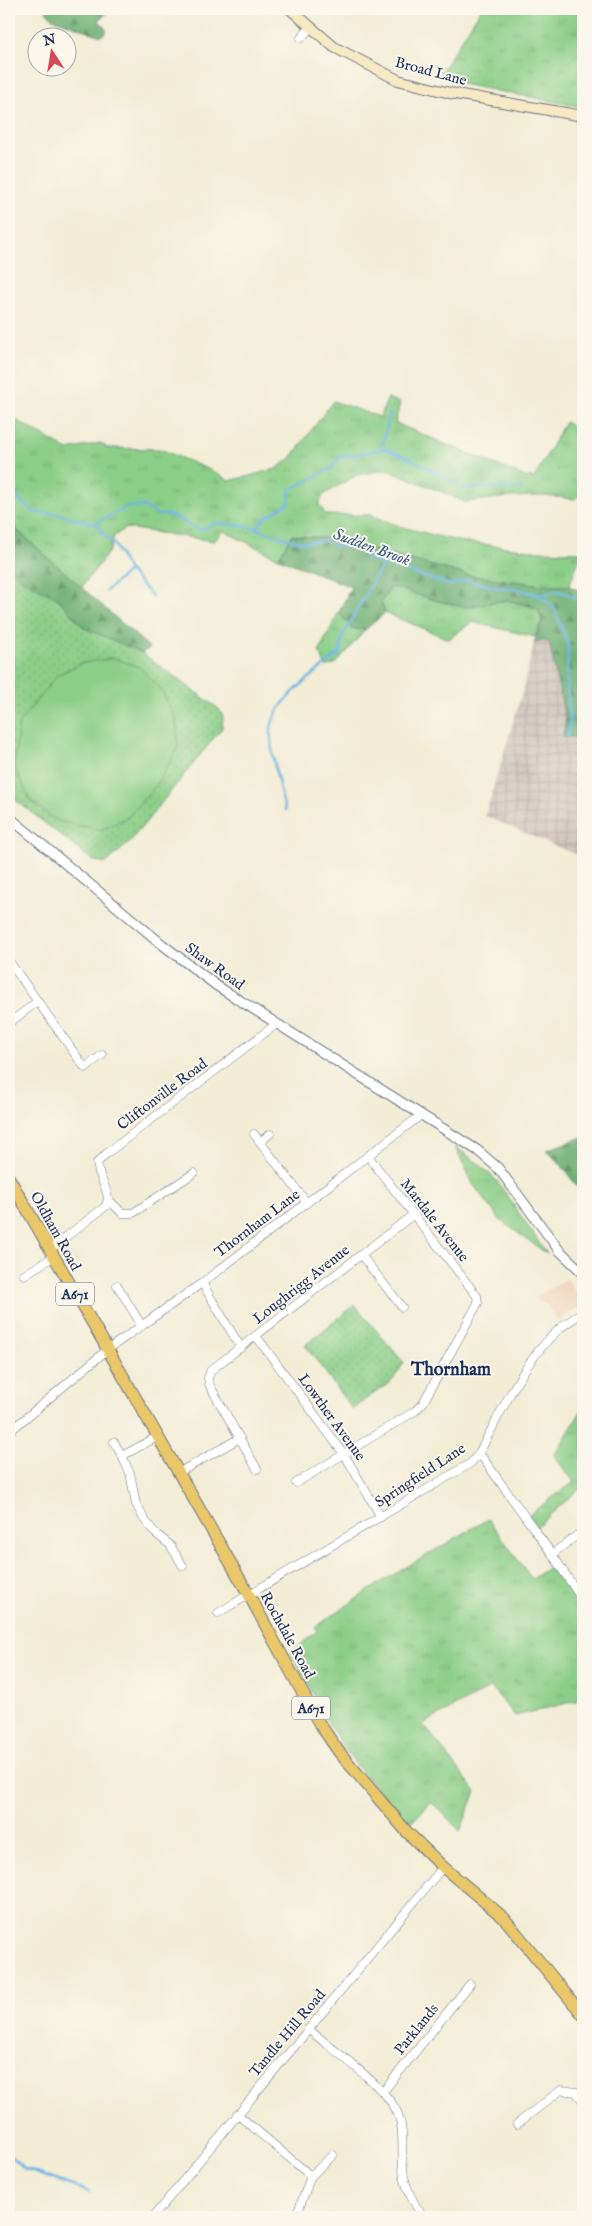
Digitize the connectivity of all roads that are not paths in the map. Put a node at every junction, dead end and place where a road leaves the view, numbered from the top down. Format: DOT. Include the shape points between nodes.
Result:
graph roads {
  1 [pos="290,9"];
  2 [pos="311,27"];
  3 [pos="301,38"];
  4 [pos="583,116"];
  5 [pos="9,817"];
  6 [pos="9,961"];
  7 [pos="38,1001"];
  8 [pos="9,1023"];
  9 [pos="276,1025"];
  10 [pos="102,1055"];
  11 [pos="422,1114"];
  12 [pos="254,1134"];
  13 [pos="270,1134"];
  14 [pos="260,1142"];
  15 [pos="368,1156"];
  16 [pos="194,1173"];
  17 [pos="9,1178"];
  18 [pos="108,1199"];
  19 [pos="307,1202"];
  20 [pos="414,1214"];
  21 [pos="51,1254"];
  22 [pos="361,1255"];
  23 [pos="583,1273"];
  24 [pos="24,1275"];
  25 [pos="202,1283"];
  26 [pos="117,1285"];
  27 [pos="402,1307"];
  28 [pos="583,1312"];
  29 [pos="142,1326"];
  30 [pos="256,1336"];
  31 [pos="241,1348"];
  32 [pos="107,1350"];
  33 [pos="9,1432"];
  34 [pos="157,1437"];
  35 [pos="240,1438"];
  36 [pos="114,1442"];
  37 [pos="479,1453"];
  38 [pos="344,1454"];
  39 [pos="122,1456"];
  40 [pos="257,1469"];
  41 [pos="178,1473"];
  42 [pos="296,1483"];
  43 [pos="382,1517"];
  44 [pos="583,1531"];
  45 [pos="552,1554"];
  46 [pos="183,1566"];
  47 [pos="248,1595"];
  48 [pos="583,1601"];
  49 [pos="218,1613"];
  50 [pos="443,1866"];
  51 [pos="470,1984"];
  52 [pos="583,2015"];
  53 [pos="308,2029"];
  54 [pos="383,2092"];
  55 [pos="583,2100"];
  56 [pos="237,2114"];
  57 [pos="517,2124"];
  58 [pos="332,2155"];
  59 [pos="311,2176"];
  60 [pos="418,2209"];
  61 [pos="153,2217"];
  62 [pos="296,2217"];
  63 [pos="412,2217"];
  64 [pos="423,2217"];
  1 -- 2 [label="main road, Broad Lane"];
  2 -- 3 [label="street"];
  2 -- 4 [label="main road, Broad Lane" via="334,48 398,80 450,93"];
  5 -- 9 [label="street, Shaw Road" via="163,945"];
  6 -- 7 [label="street"];
  7 -- 8 [label="street"];
  7 -- 10 [label="street" via="86,1068"];
  9 -- 11 [label="street, Shaw Road"];
  9 -- 18 [label="street, Cliftonville Road" via="106,1154 97,1164"];
  11 -- 15 [label="street, Thornham Lane"];
  11 -- 23 [label="street, Shaw Road" via="498,1168 559,1250"];
  12 -- 14 [label="street"];
  13 -- 14 [label="street"];
  14 -- 19 [label="street"];
  15 -- 19 [label="street, Thornham Lane"];
  15 -- 20 [label="street, Mardale Avenue"];
  16 -- 18 [label="street" via="133,1213 122,1213"];
  17 -- 21 [label="main road, Oldham Road / A671"];
  18 -- 21 [label="street" via="106,1206"];
  19 -- 25 [label="street, Thornham Lane"];
  20 -- 22 [label="street, Loughrigg Avenue"];
  20 -- 38 [label="street, Mardale Avenue" via="477,1296 478,1302 423,1403"];
  21 -- 24 [label="street"];
  21 -- 32 [label="main road, Oldham Road / A671"];
  22 -- 27 [label="street"];
  22 -- 30 [label="street, Loughrigg Avenue"];
  25 -- 29 [label="street, Thornham Lane"];
  25 -- 31 [label="street"];
  26 -- 29 [label="street"];
  28 -- 37 [label="street, Springfield Lane" via="559,1329 520,1376"];
  29 -- 32 [label="street, Thornham Lane"];
  30 -- 31 [label="street, Loughrigg Avenue"];
  30 -- 38 [label="street, Lowther Avenue"];
  31 -- 35 [label="street, Loughrigg Avenue" via="211,1370 208,1378"];
  32 -- 33 [label="street, Thornham Lane"];
  32 -- 34 [label="main road, Rochdale Road / A671"];
  34 -- 39 [label="street"];
  34 -- 41 [label="main road, Rochdale Road / A671"];
  35 -- 40 [label="street"];
  35 -- 41 [label="street"];
  36 -- 39 [label="street"];
  37 -- 43 [label="street, Springfield Lane" via="471,1463"];
  37 -- 45 [label="street"];
  38 -- 42 [label="street"];
  38 -- 43 [label="street, Lowther Avenue"];
  39 -- 46 [label="street" via="130,1473 136,1504 144,1519 170,1545"];
  41 -- 47 [label="main road, Rochdale Road / A671"];
  43 -- 47 [label="street, Springfield Lane"];
  44 -- 45 [label="street"];
  45 -- 48 [label="street"];
  47 -- 49 [label="street, Springfield Lane"];
  47 -- 50 [label="main road, Rochdale Road / A671" via="319,1723 339,1752 406,1832"];
  50 -- 52 [label="main road, Rochdale Road / A671" via="504,1918"];
  50 -- 53 [label="street, Tandle Hill Road"];
  51 -- 54 [label="street, Parklands"];
  53 -- 54 [label="street"];
  53 -- 56 [label="street, Tandle Hill Road"];
  54 -- 60 [label="street" via="397,2111 402,2126 404,2176 411,2200"];
  55 -- 57 [label="street" via="576,2092 561,2090"];
  56 -- 59 [label="street"];
  56 -- 61 [label="street, Tandle Hill Road"];
  58 -- 59 [label="street"];
  59 -- 62 [label="street"];
  60 -- 63 [label="street"];
  60 -- 64 [label="street"];
}
